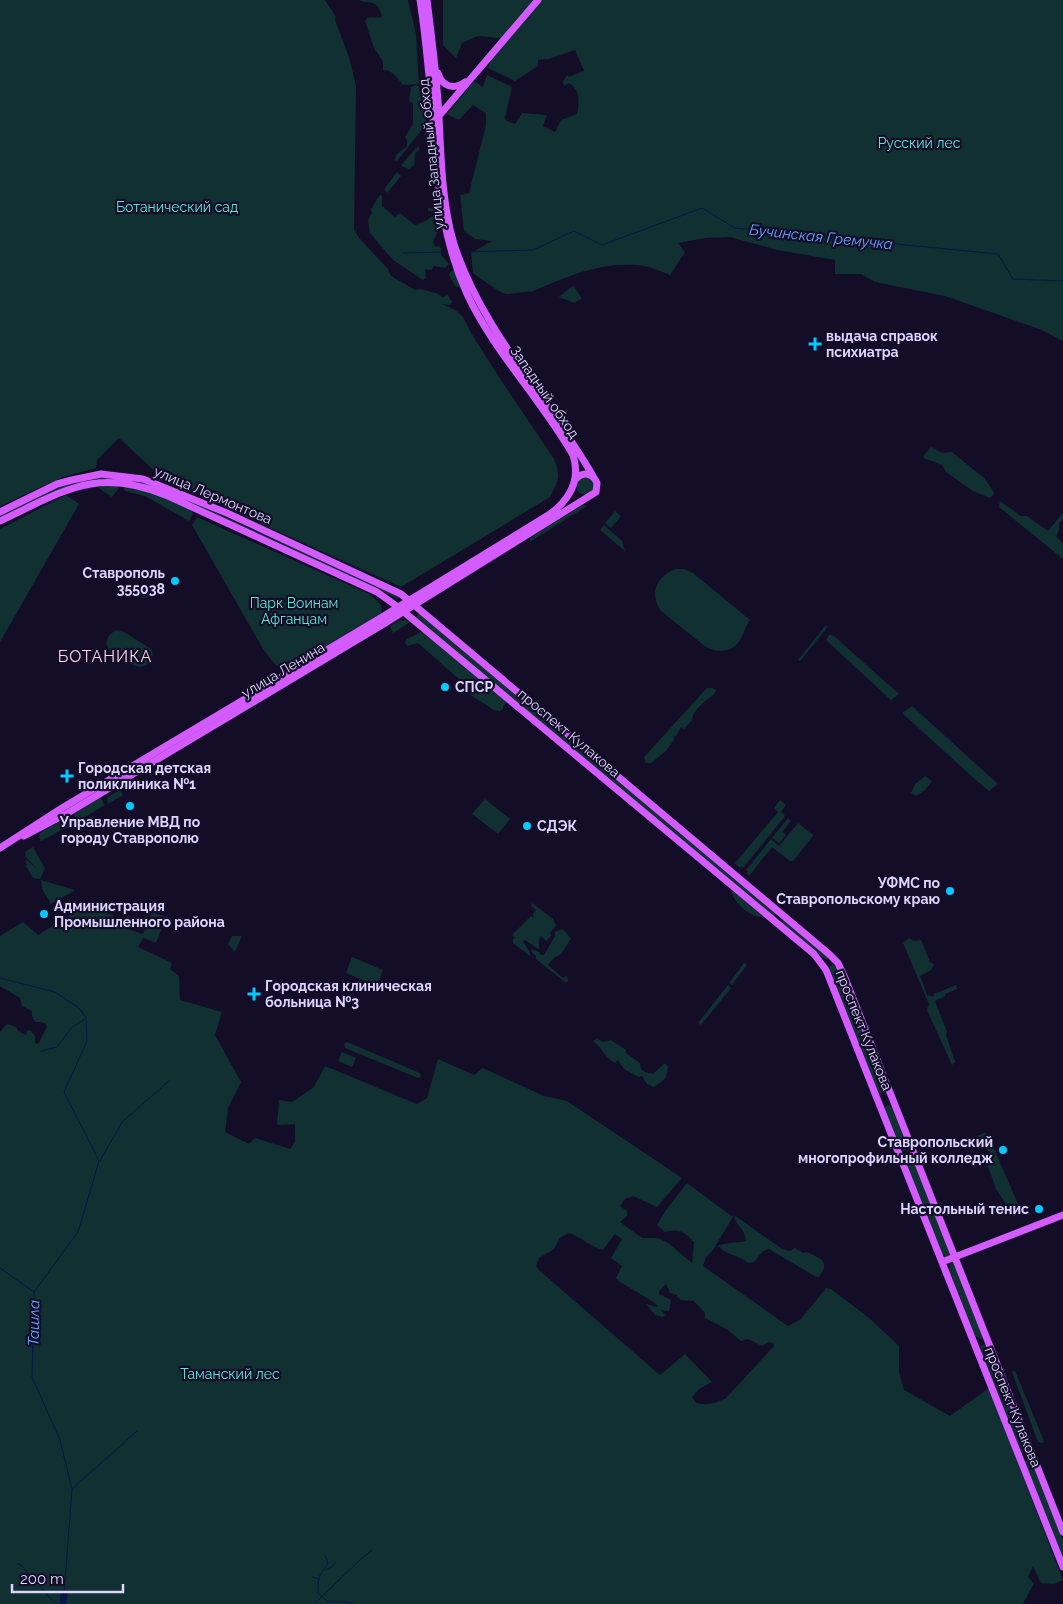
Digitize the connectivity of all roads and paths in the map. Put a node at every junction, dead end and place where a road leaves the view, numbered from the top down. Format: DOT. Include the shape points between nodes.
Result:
graph roads {
  1 [pos="420,0"];
  2 [pos="427,0"];
  3 [pos="538,0"];
  4 [pos="432,38"];
  5 [pos="475,73"];
  6 [pos="439,116"];
  7 [pos="433,123"];
  8 [pos="483,323"];
  9 [pos="594,477"];
  10 [pos="575,483"];
  11 [pos="588,497"];
  12 [pos="0,512"];
  13 [pos="0,521"];
  14 [pos="280,538"];
  15 [pos="277,546"];
  16 [pos="409,600"];
  17 [pos="415,605"];
  18 [pos="398,607"];
  19 [pos="404,612"];
  20 [pos="12,842"];
  21 [pos="0,848"];
  22 [pos="835,960"];
  23 [pos="824,966"];
  24 [pos="891,1093"];
  25 [pos="877,1098"];
  26 [pos="916,1155"];
  27 [pos="902,1160"];
  28 [pos="1063,1215"];
  29 [pos="956,1258"];
  30 [pos="942,1262"];
  31 [pos="988,1339"];
  32 [pos="973,1341"];
  33 [pos="1032,1452"];
  34 [pos="1020,1457"];
  35 [pos="1063,1532"];
  36 [pos="1063,1567"];
  1 -- 7 [label="main road, улица Западный обход"];
  2 -- 4 [label="main road, улица Западный обход"];
  3 -- 5 [label="main road"];
  4 -- 5 [label="main road" via="441,82 446,86 460,86"];
  4 -- 6 [label="main road, улица Западный обход"];
  5 -- 6 [label="main road"];
  6 -- 7 [label="main road"];
  6 -- 9 [label="main road, улица Западный обход" via="451,231 470,285 489,321"];
  7 -- 8 [label="main road, улица Западный обход" via="440,204 448,242 467,294"];
  8 -- 10 [label="main road, Западный обход" via="568,446 576,463"];
  9 -- 10 [label="main road" via="578,476"];
  9 -- 11 [label="main road" via="596,492"];
  10 -- 11 [label="main road" via="577,494"];
  10 -- 16 [label="main road, улица Ленина" via="562,504 550,514"];
  11 -- 17 [label="main road, улица Ленина"];
  12 -- 14 [label="main road, улица Лермонтова" via="72,480 114,474 157,483"];
  13 -- 15 [label="main road, улица Лермонтова" via="74,487 102,482 122,483 155,491"];
  14 -- 15 [label="main road"];
  14 -- 16 [label="main road, улица Лермонтова"];
  15 -- 18 [label="main road, улица Лермонтова" via="377,592"];
  16 -- 17 [label="main road, проспект Кулакова"];
  16 -- 18 [label="main road, улица Ленина"];
  17 -- 19 [label="main road, улица Ленина"];
  17 -- 22 [label="main road, проспект Кулакова"];
  18 -- 19 [label="main road, проспект Кулакова"];
  18 -- 20 [label="main road, улица Ленина" via="62,808"];
  19 -- 20 [label="main road, улица Ленина" via="66,814"];
  19 -- 23 [label="main road, проспект Кулакова" via="777,922"];
  20 -- 21 [label="main road, улица Ленина"];
  22 -- 23 [label="main road"];
  22 -- 24 [label="main road, проспект Кулакова"];
  23 -- 25 [label="main road, проспект Кулакова"];
  24 -- 25 [label="main road"];
  24 -- 26 [label="main road, проспект Кулакова"];
  25 -- 27 [label="main road, проспект Кулакова"];
  26 -- 27 [label="main road"];
  26 -- 29 [label="main road, проспект Кулакова"];
  27 -- 30 [label="main road, проспект Кулакова"];
  28 -- 29 [label="main road"];
  29 -- 30 [label="main road"];
  29 -- 31 [label="main road, проспект Кулакова"];
  30 -- 32 [label="main road, проспект Кулакова"];
  31 -- 32 [label="main road"];
  31 -- 33 [label="main road, проспект Кулакова"];
  32 -- 34 [label="main road, проспект Кулакова"];
  33 -- 34 [label="main road"];
  33 -- 35 [label="main road, проспект Кулакова"];
  34 -- 36 [label="main road, проспект Кулакова"];
}
